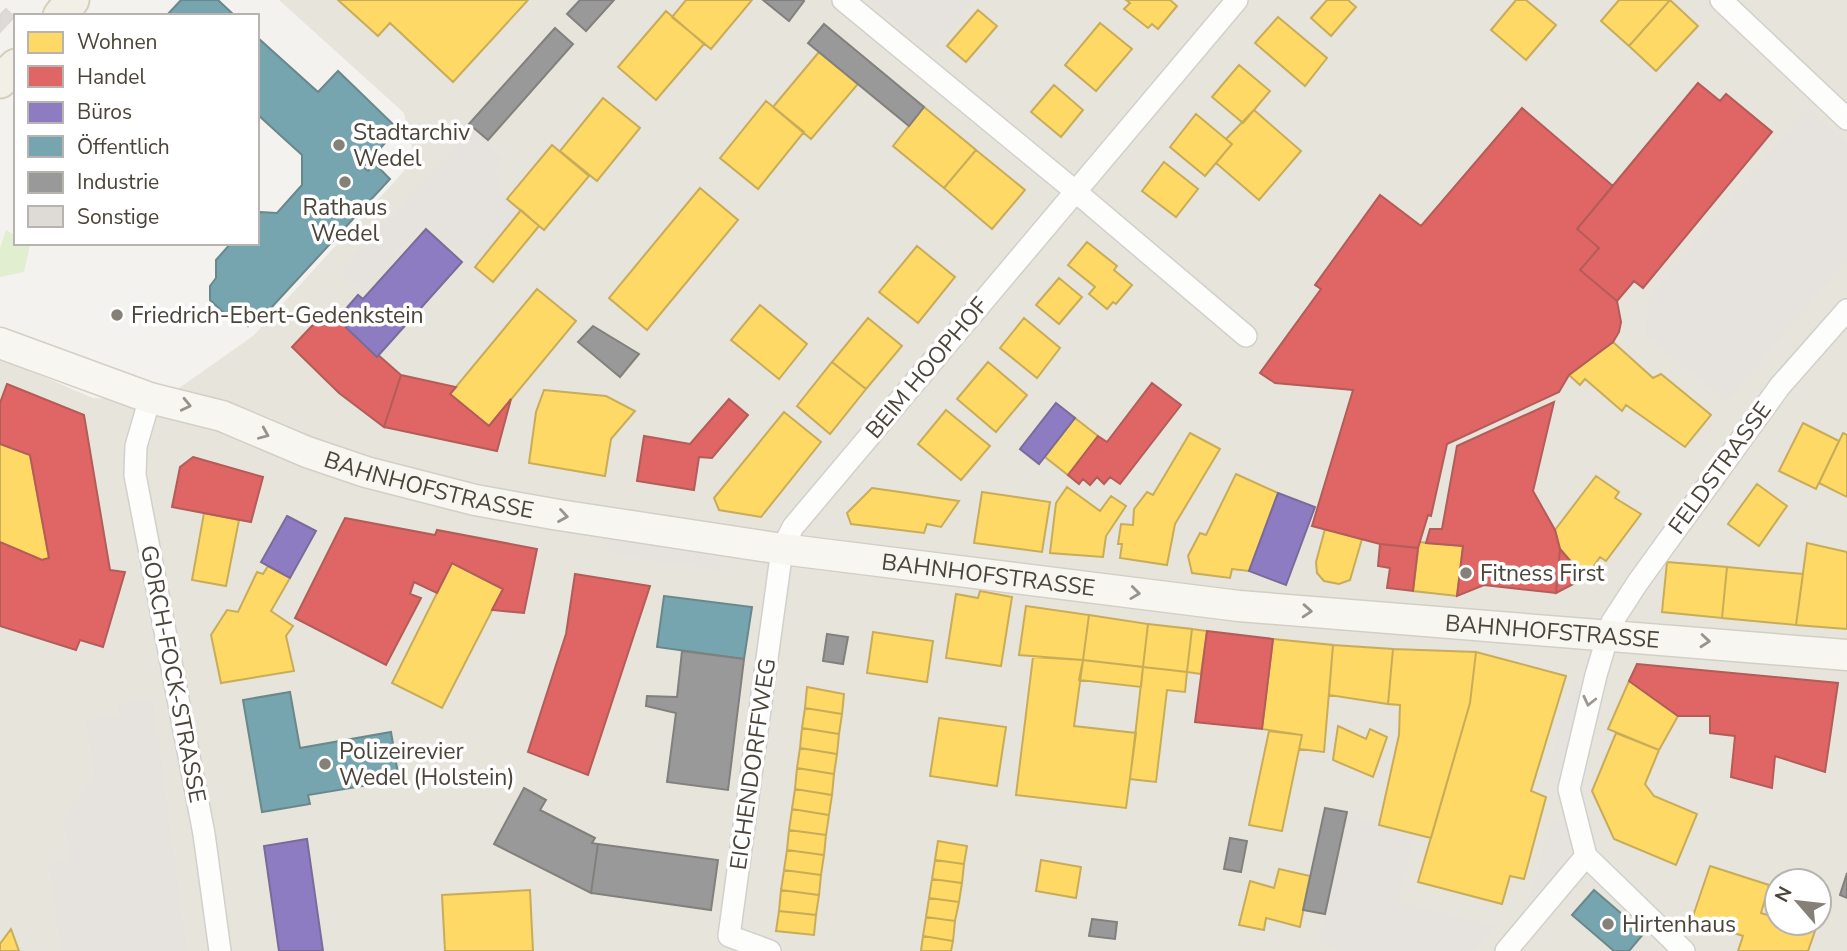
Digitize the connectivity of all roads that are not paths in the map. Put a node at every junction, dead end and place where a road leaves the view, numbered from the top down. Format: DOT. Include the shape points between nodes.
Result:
graph roads {
  1 [pos="843,0"];
  2 [pos="1237,0"];
  3 [pos="1721,0"];
  4 [pos="14,68"];
  5 [pos="0,81"];
  6 [pos="1847,119"];
  7 [pos="1075,191"];
  8 [pos="1847,310"];
  9 [pos="1246,336"];
  10 [pos="0,343"];
  11 [pos="150,398"];
  12 [pos="782,549"];
  13 [pos="1606,635"];
  14 [pos="1847,655"];
  15 [pos="1586,856"];
  16 [pos="220,951"];
  17 [pos="770,951"];
  18 [pos="1506,951"];
  19 [pos="1684,951"];
  1 -- 7 [label="street"];
  2 -- 7 [label="street, BEIM HOOPHOF"];
  3 -- 6 [label="street"];
  4 -- 5 [label="main road"];
  7 -- 9 [label="street"];
  7 -- 12 [label="street, BEIM HOOPHOF" via="793,527"];
  8 -- 13 [label="street, FELDSTRASSE" via="1757,416 1638,582"];
  10 -- 11 [label="street, BAHNHOFSTRASSE"];
  11 -- 12 [label="street, BAHNHOFSTRASSE, one-way" via="222,416 366,472 475,500"];
  11 -- 16 [label="street, GORCH-FOCK-STRASSE" via="136,446 135,475 204,834"];
  12 -- 13 [label="street, BAHNHOFSTRASSE, one-way" via="1239,606"];
  12 -- 17 [label="street, EICHENDORFFWEG" via="729,936"];
  13 -- 14 [label="street, BAHNHOFSTRASSE, one-way"];
  13 -- 15 [label="street, FELDSTRASSE, one-way" via="1569,789"];
  15 -- 18 [label="street"];
  15 -- 19 [label="street"];
}
